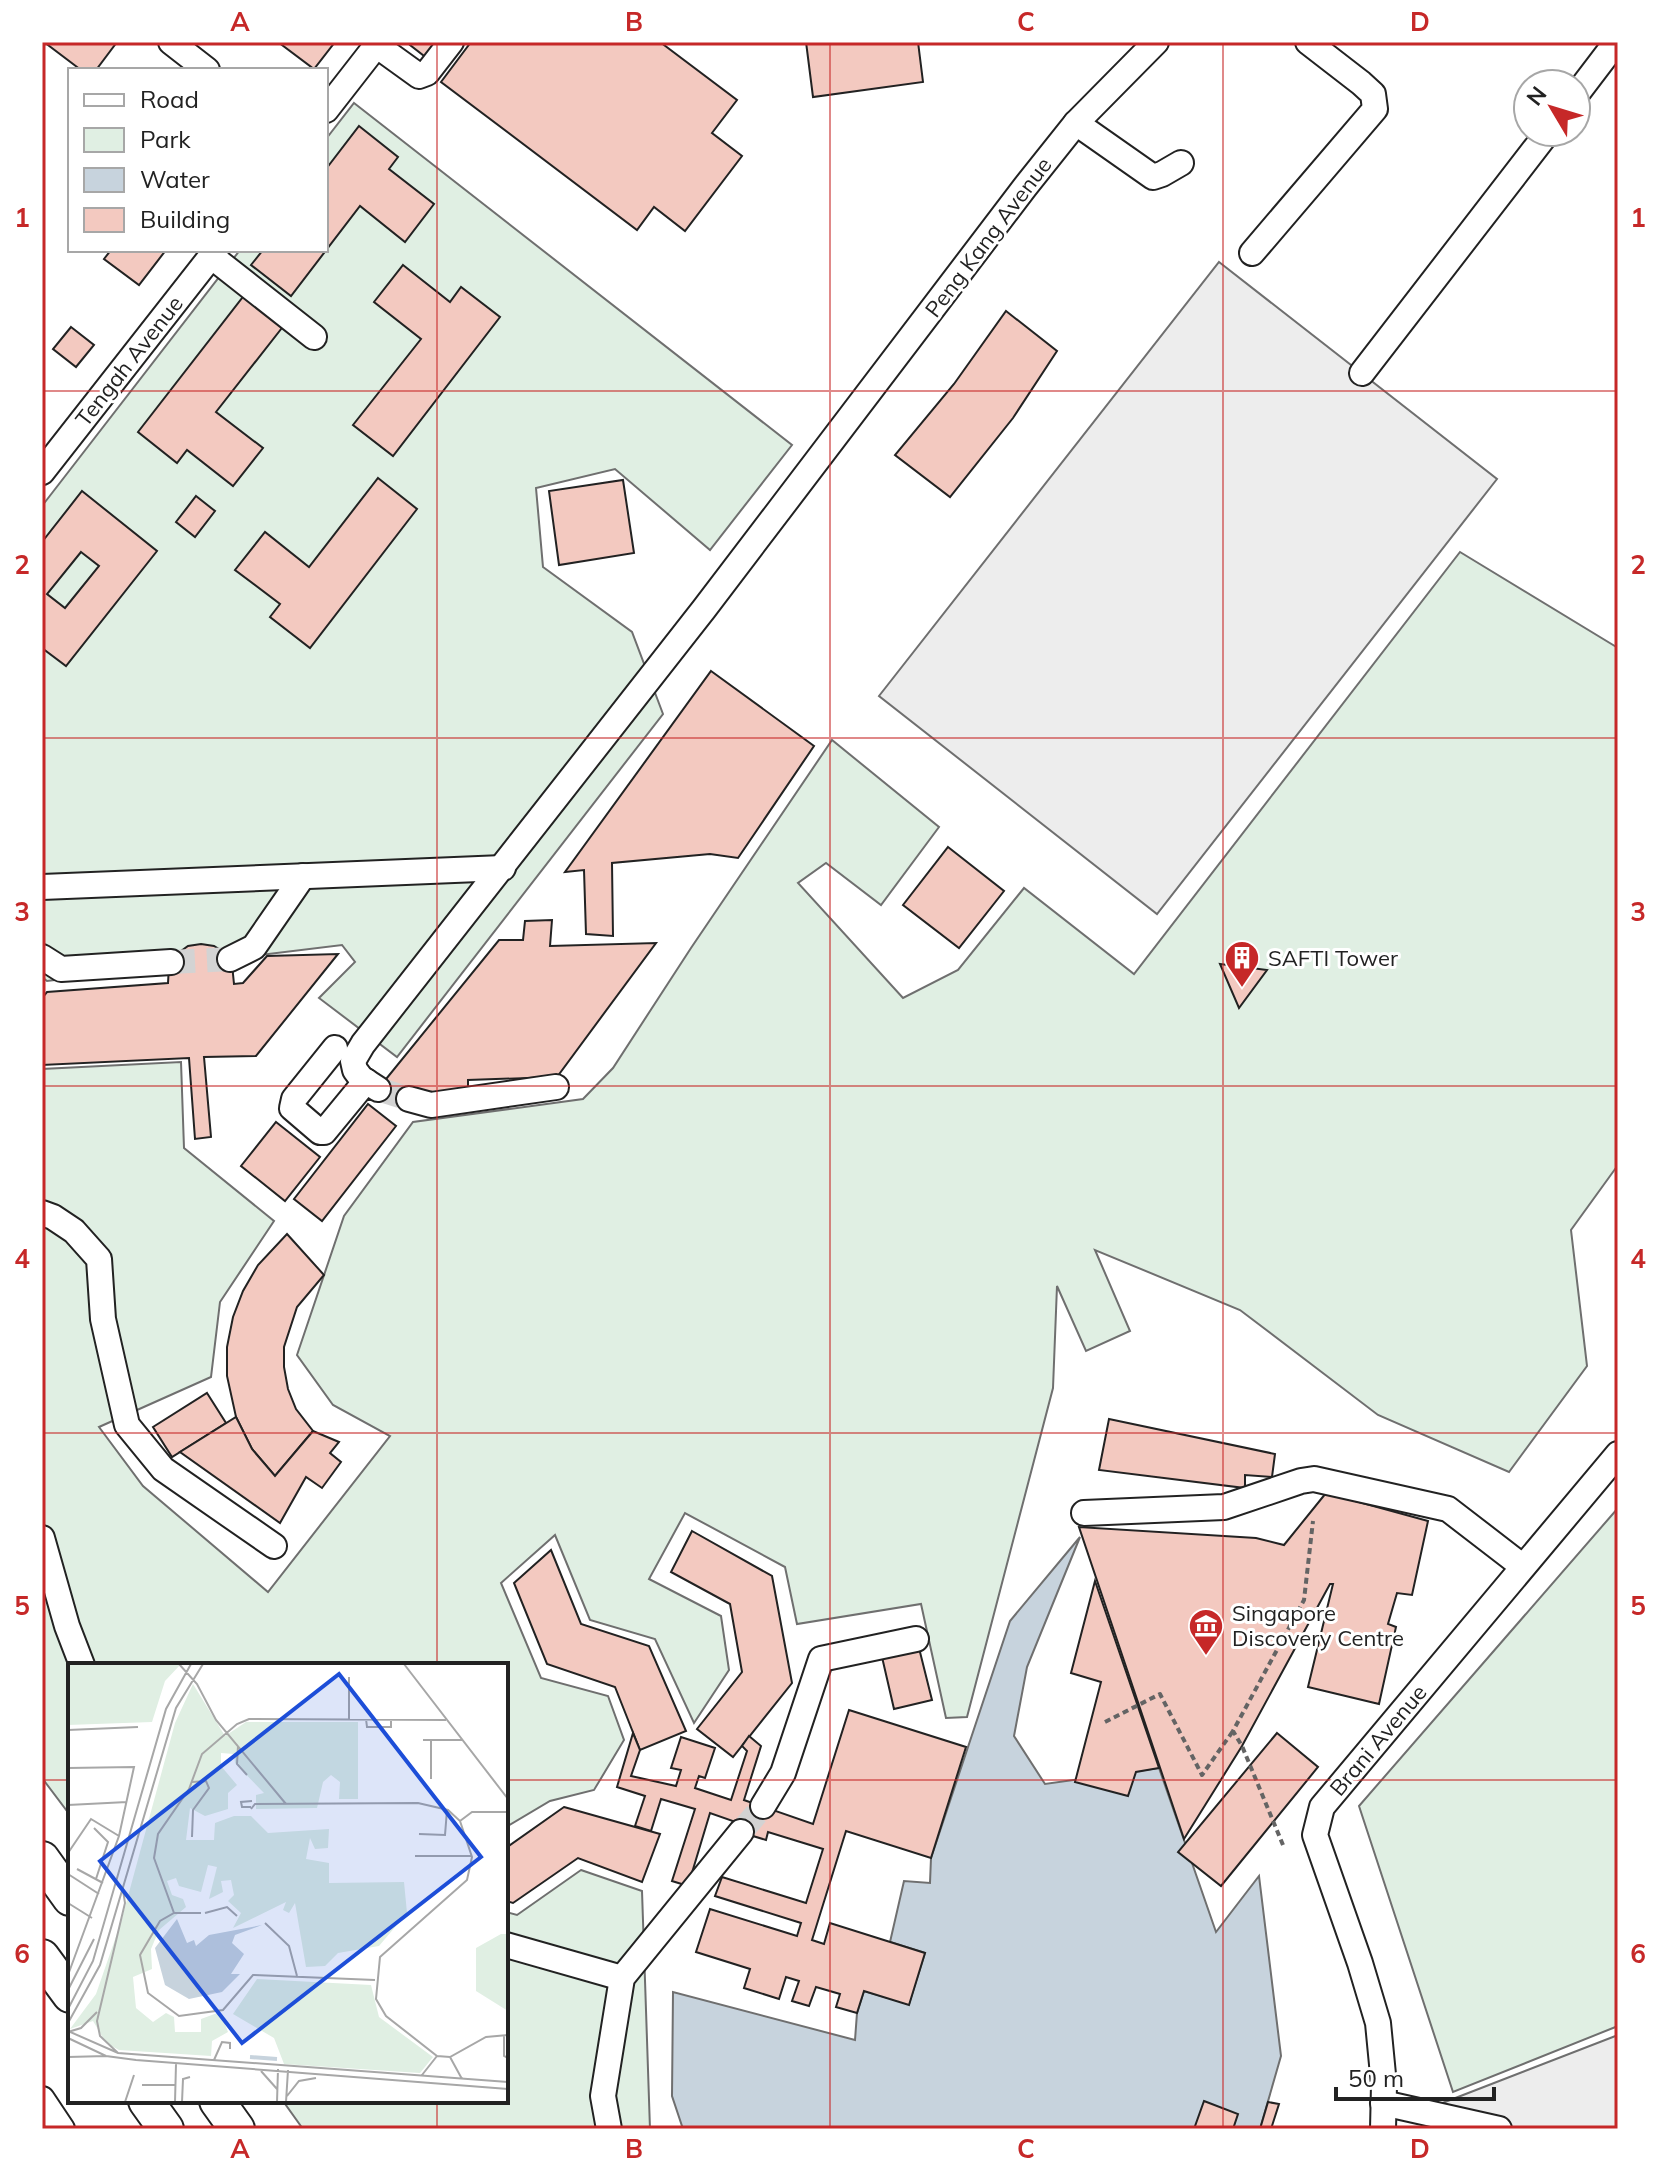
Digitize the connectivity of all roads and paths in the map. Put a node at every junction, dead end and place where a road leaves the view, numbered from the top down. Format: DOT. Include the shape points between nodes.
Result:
graph roads {
  1 [pos="451,42"];
  2 [pos="1156,42"];
  3 [pos="1308,42"];
  4 [pos="177,44"];
  5 [pos="378,44"];
  6 [pos="1609,48"];
  7 [pos="205,68"];
  8 [pos="1592,72"];
  9 [pos="328,107"];
  10 [pos="1076,123"];
  11 [pos="1536,148"];
  12 [pos="1181,163"];
  13 [pos="213,253"];
  14 [pos="1252,253"];
  15 [pos="314,337"];
  16 [pos="1362,373"];
  17 [pos="42,472"];
  18 [pos="503,868"];
  19 [pos="303,876"];
  20 [pos="42,887"];
  21 [pos="42,957"];
  22 [pos="230,959"];
  23 [pos="171,962"];
  24 [pos="335,1048"];
  25 [pos="556,1087"];
  26 [pos="409,1099"];
  27 [pos="42,1213"];
  28 [pos="1618,1454"];
  29 [pos="1084,1513"];
  30 [pos="1313,1521"];
  31 [pos="42,1538"];
  32 [pos="274,1546"];
  33 [pos="1522,1566"];
  34 [pos="916,1639"];
  35 [pos="81,1663"];
  36 [pos="1105,1722"];
  37 [pos="1233,1731"];
  38 [pos="763,1806"];
  39 [pos="741,1832"];
  40 [pos="1283,1845"];
  41 [pos="42,1859"];
  42 [pos="68,1895"];
  43 [pos="508,1946"];
  44 [pos="42,1957"];
  45 [pos="622,1978"];
  46 [pos="68,1992"];
  47 [pos="42,2099"];
  48 [pos="135,2103"];
  49 [pos="147,2103"];
  50 [pos="218,2103"];
  51 [pos="1383,2103"];
  52 [pos="62,2129"];
  53 [pos="151,2129"];
  54 [pos="166,2129"];
  55 [pos="237,2129"];
  56 [pos="609,2129"];
  57 [pos="1383,2129"];
  58 [pos="1499,2129"];
  1 -- 5 [label="lane" via="419,76"];
  2 -- 10 [label="lane, Peng Kang Avenue"];
  3 -- 14 [label="lane" via="1373,94 1375,109"];
  4 -- 7 [label="lane"];
  5 -- 9 [label="lane"];
  6 -- 8 [label="lane"];
  10 -- 12 [label="lane" via="1153,177"];
  10 -- 18 [label="lane, Peng Kang Avenue"];
  11 -- 16 [label="lane"];
  13 -- 15 [label="lane"];
  13 -- 17 [label="lane, Tengah Avenue"];
  18 -- 19 [label="lane"];
  18 -- 24 [label="lane, Peng Kang Avenue" via="363,1044 353,1061 355,1070 372,1085 320,1132 292,1108"];
  19 -- 20 [label="lane"];
  19 -- 22 [label="lane" via="254,947"];
  21 -- 23 [label="lane" via="61,969"];
  25 -- 26 [label="lane" via="431,1105"];
  27 -- 32 [label="lane" via="74,1231 99,1259 103,1319 127,1425 163,1469"];
  28 -- 33 [label="lane, Brani Avenue"];
  29 -- 33 [label="lane" via="1224,1507 1314,1479 1448,1509"];
  30 -- 37 [label="path" via="1304,1600"];
  31 -- 35 [label="lane"];
  33 -- 51 [label="lane, Brani Avenue" via="1322,1807 1315,1835 1378,2023"];
  34 -- 38 [label="lane" via="821,1659 783,1773"];
  36 -- 37 [label="path" via="1160,1694 1202,1775"];
  37 -- 40 [label="path"];
  39 -- 45 [label="lane"];
  41 -- 42 [label="highway"];
  43 -- 45 [label="lane"];
  44 -- 46 [label="highway"];
  45 -- 56 [label="lane" via="603,2096"];
  47 -- 52 [label="lane"];
  48 -- 53 [label="highway"];
  49 -- 54 [label="highway"];
  50 -- 55 [label="highway"];
  51 -- 57 [label="lane, Brani Avenue"];
  51 -- 58 [label="lane"];
}
